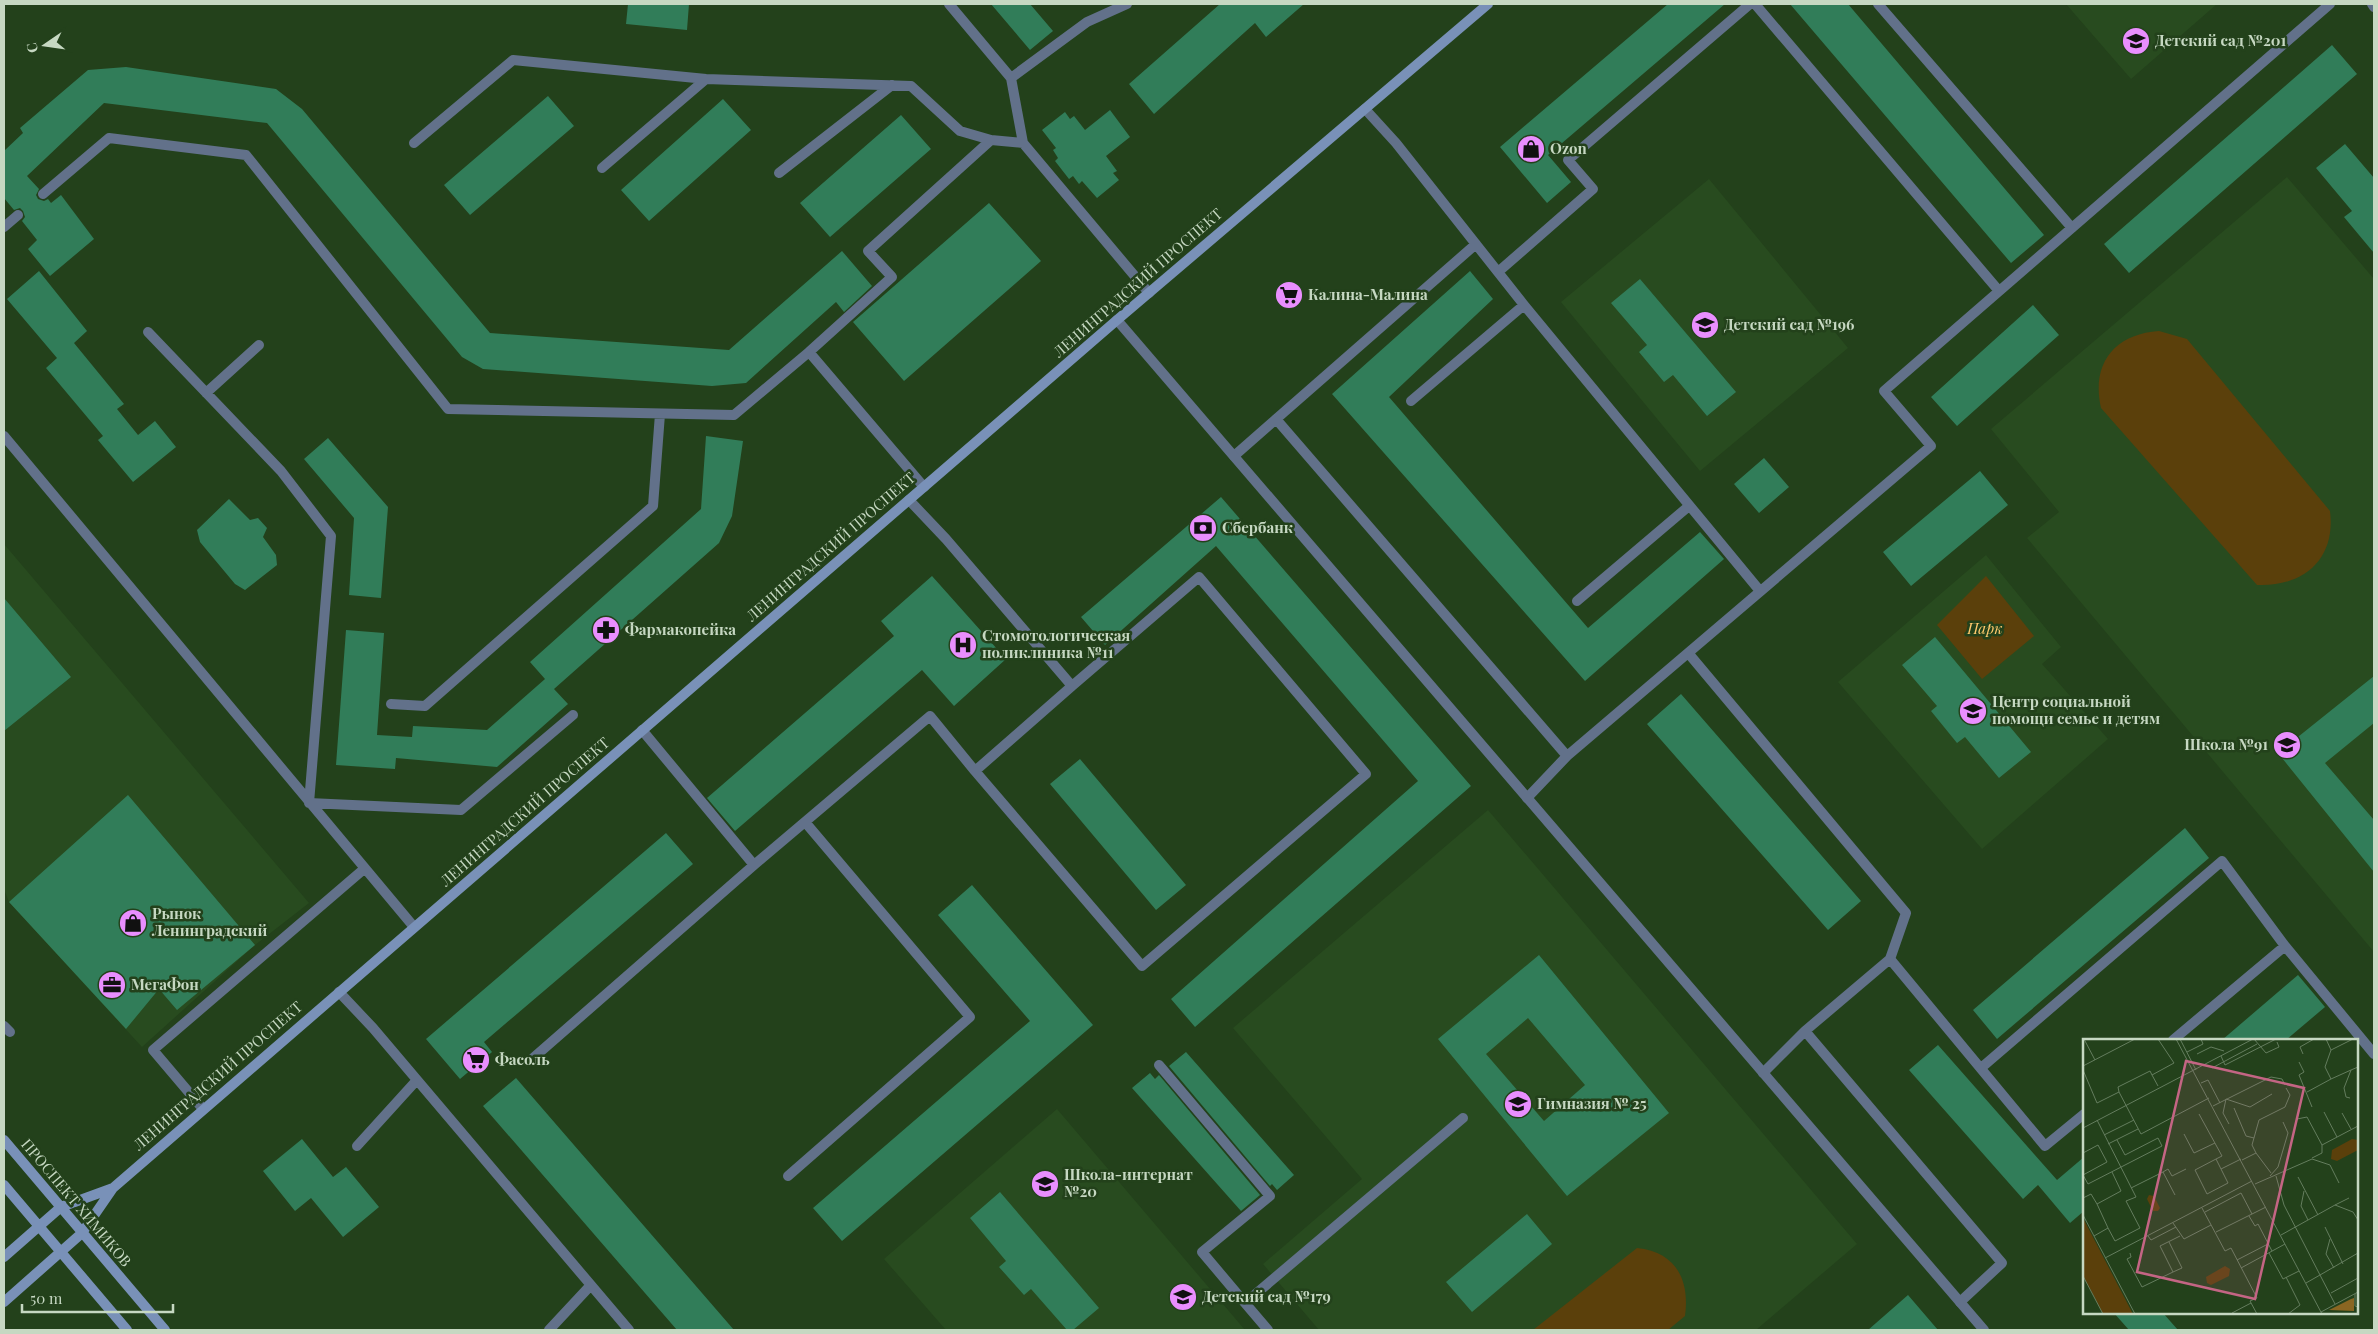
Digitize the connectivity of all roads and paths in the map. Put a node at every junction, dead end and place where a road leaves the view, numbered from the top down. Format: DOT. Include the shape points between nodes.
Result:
graph roads {
  1 [pos="949,4"];
  2 [pos="1127,4"];
  3 [pos="1488,4"];
  4 [pos="1750,4"];
  5 [pos="1755,4"];
  6 [pos="1878,4"];
  7 [pos="2330,4"];
  8 [pos="1012,78"];
  9 [pos="706,79"];
  10 [pos="892,85"];
  11 [pos="1365,109"];
  12 [pos="991,140"];
  13 [pos="414,143"];
  14 [pos="1023,143"];
  15 [pos="602,168"];
  16 [pos="779,174"];
  17 [pos="43,194"];
  18 [pos="18,215"];
  19 [pos="4,227"];
  20 [pos="2072,228"];
  21 [pos="1476,244"];
  22 [pos="1498,272"];
  23 [pos="1999,291"];
  24 [pos="1150,292"];
  25 [pos="1524,305"];
  26 [pos="1117,320"];
  27 [pos="148,332"];
  28 [pos="259,346"];
  29 [pos="809,352"];
  30 [pos="206,393"];
  31 [pos="1411,401"];
  32 [pos="660,414"];
  33 [pos="1276,419"];
  34 [pos="4,436"];
  35 [pos="1234,456"];
  36 [pos="924,487"];
  37 [pos="909,500"];
  38 [pos="1690,506"];
  39 [pos="1760,591"];
  40 [pos="1577,600"];
  41 [pos="1689,654"];
  42 [pos="1072,686"];
  43 [pos="391,704"];
  44 [pos="573,715"];
  45 [pos="642,730"];
  46 [pos="1567,756"];
  47 [pos="976,770"];
  48 [pos="1527,798"];
  49 [pos="309,803"];
  50 [pos="805,822"];
  51 [pos="754,865"];
  52 [pos="364,869"];
  53 [pos="414,927"];
  54 [pos="2285,946"];
  55 [pos="1890,959"];
  56 [pos="339,992"];
  57 [pos="1805,1031"];
  58 [pos="2173,1039"];
  59 [pos="2374,1054"];
  60 [pos="532,1059"];
  61 [pos="1159,1065"];
  62 [pos="1981,1068"];
  63 [pos="1763,1073"];
  64 [pos="416,1081"];
  65 [pos="203,1109"];
  66 [pos="2083,1115"];
  67 [pos="1463,1118"];
  68 [pos="4,1140"];
  69 [pos="357,1146"];
  70 [pos="788,1176"];
  71 [pos="4,1184"];
  72 [pos="113,1188"];
  73 [pos="61,1207"];
  74 [pos="39,1227"];
  75 [pos="82,1233"];
  76 [pos="61,1253"];
  77 [pos="4,1257"];
  78 [pos="590,1286"];
  79 [pos="4,1302"];
  80 [pos="1960,1302"];
  81 [pos="1245,1303"];
  82 [pos="127,1330"];
  83 [pos="165,1330"];
  84 [pos="549,1330"];
  85 [pos="629,1330"];
  86 [pos="1268,1330"];
  87 [pos="1984,1330"];
  1 -- 8 [label="street"];
  2 -- 8 [label="street" via="1087,22"];
  3 -- 11 [label="main road, ЛЕНИНГРАДСКИЙ ПРОСПЕКТ"];
  4 -- 22 [label="street" via="1568,160 1593,189"];
  5 -- 23 [label="street"];
  6 -- 20 [label="street"];
  7 -- 20 [label="street"];
  8 -- 14 [label="street"];
  9 -- 10 [label="street"];
  9 -- 13 [label="street" via="513,60"];
  9 -- 15 [label="street"];
  10 -- 12 [label="street" via="911,86 960,131"];
  10 -- 16 [label="street"];
  11 -- 21 [label="street"];
  11 -- 24 [label="main road, ЛЕНИНГРАДСКИЙ ПРОСПЕКТ"];
  12 -- 14 [label="street"];
  12 -- 29 [label="street" via="868,251 892,277"];
  14 -- 24 [label="street"];
  17 -- 32 [label="street" via="109,138 246,155 448,409"];
  18 -- 19 [label="street"];
  20 -- 23 [label="street"];
  21 -- 22 [label="street"];
  21 -- 33 [label="street"];
  22 -- 25 [label="street"];
  23 -- 39 [label="street" via="1884,391 1931,446"];
  24 -- 26 [label="main road, ЛЕНИНГРАДСКИЙ ПРОСПЕКТ"];
  25 -- 31 [label="street"];
  25 -- 38 [label="street"];
  26 -- 35 [label="street"];
  26 -- 36 [label="main road, ЛЕНИНГРАДСКИЙ ПРОСПЕКТ"];
  27 -- 30 [label="street"];
  28 -- 30 [label="street"];
  29 -- 32 [label="street" via="734,415"];
  29 -- 36 [label="street"];
  30 -- 49 [label="street" via="281,471 331,536"];
  32 -- 43 [label="street" via="653,506 425,706"];
  33 -- 35 [label="street"];
  33 -- 46 [label="street"];
  34 -- 49 [label="street"];
  35 -- 48 [label="street"];
  36 -- 37 [label="main road, ЛЕНИНГРАДСКИЙ ПРОСПЕКТ"];
  37 -- 42 [label="street"];
  37 -- 45 [label="main road, ЛЕНИНГРАДСКИЙ ПРОСПЕКТ"];
  38 -- 39 [label="street"];
  38 -- 40 [label="street"];
  39 -- 41 [label="street"];
  41 -- 46 [label="street"];
  41 -- 55 [label="street" via="1906,913"];
  42 -- 47 [label="street"];
  42 -- 47 [label="street" via="1199,578 1366,774 1142,966"];
  44 -- 49 [label="street" via="461,810"];
  45 -- 51 [label="street"];
  45 -- 53 [label="main road, ЛЕНИНГРАДСКИЙ ПРОСПЕКТ"];
  46 -- 48 [label="street"];
  47 -- 50 [label="street" via="930,716"];
  48 -- 63 [label="street"];
  49 -- 52 [label="street"];
  50 -- 51 [label="street"];
  50 -- 70 [label="street" via="970,1017"];
  51 -- 60 [label="street"];
  52 -- 53 [label="street"];
  52 -- 65 [label="street" via="153,1050"];
  53 -- 56 [label="main road, ЛЕНИНГРАДСКИЙ ПРОСПЕКТ"];
  54 -- 58 [label="street"];
  54 -- 59 [label="street"];
  54 -- 62 [label="street" via="2222,861"];
  55 -- 57 [label="street"];
  55 -- 62 [label="street"];
  56 -- 64 [label="street" via="374,1028"];
  56 -- 65 [label="main road, ЛЕНИНГРАДСКИЙ ПРОСПЕКТ"];
  57 -- 63 [label="street"];
  57 -- 80 [label="street" via="2002,1263"];
  61 -- 81 [label="street" via="1270,1196 1202,1252"];
  62 -- 66 [label="street" via="2046,1146"];
  63 -- 80 [label="street"];
  64 -- 69 [label="street"];
  64 -- 78 [label="street"];
  65 -- 72 [label="main road, ЛЕНИНГРАДСКИЙ ПРОСПЕКТ"];
  67 -- 81 [label="street"];
  68 -- 73 [label="main road, ПРОСПЕКТ ХИМИКОВ"];
  71 -- 74 [label="main road"];
  72 -- 73 [label="main road"];
  72 -- 75 [label="main road, ЛЕНИНГРАДСКИЙ ПРОСПЕКТ"];
  73 -- 74 [label="main road"];
  73 -- 75 [label="main road, ПРОСПЕКТ ХИМИКОВ"];
  74 -- 76 [label="main road"];
  74 -- 77 [label="main road"];
  75 -- 76 [label="main road, ЛЕНИНГРАДСКИЙ ПРОСПЕКТ"];
  75 -- 83 [label="main road, ПРОСПЕКТ ХИМИКОВ"];
  76 -- 79 [label="main road, ЛЕНИНГРАДСКИЙ ПРОСПЕКТ"];
  76 -- 82 [label="main road"];
  78 -- 84 [label="street"];
  78 -- 85 [label="street"];
  80 -- 87 [label="street"];
  81 -- 86 [label="street"];
}
